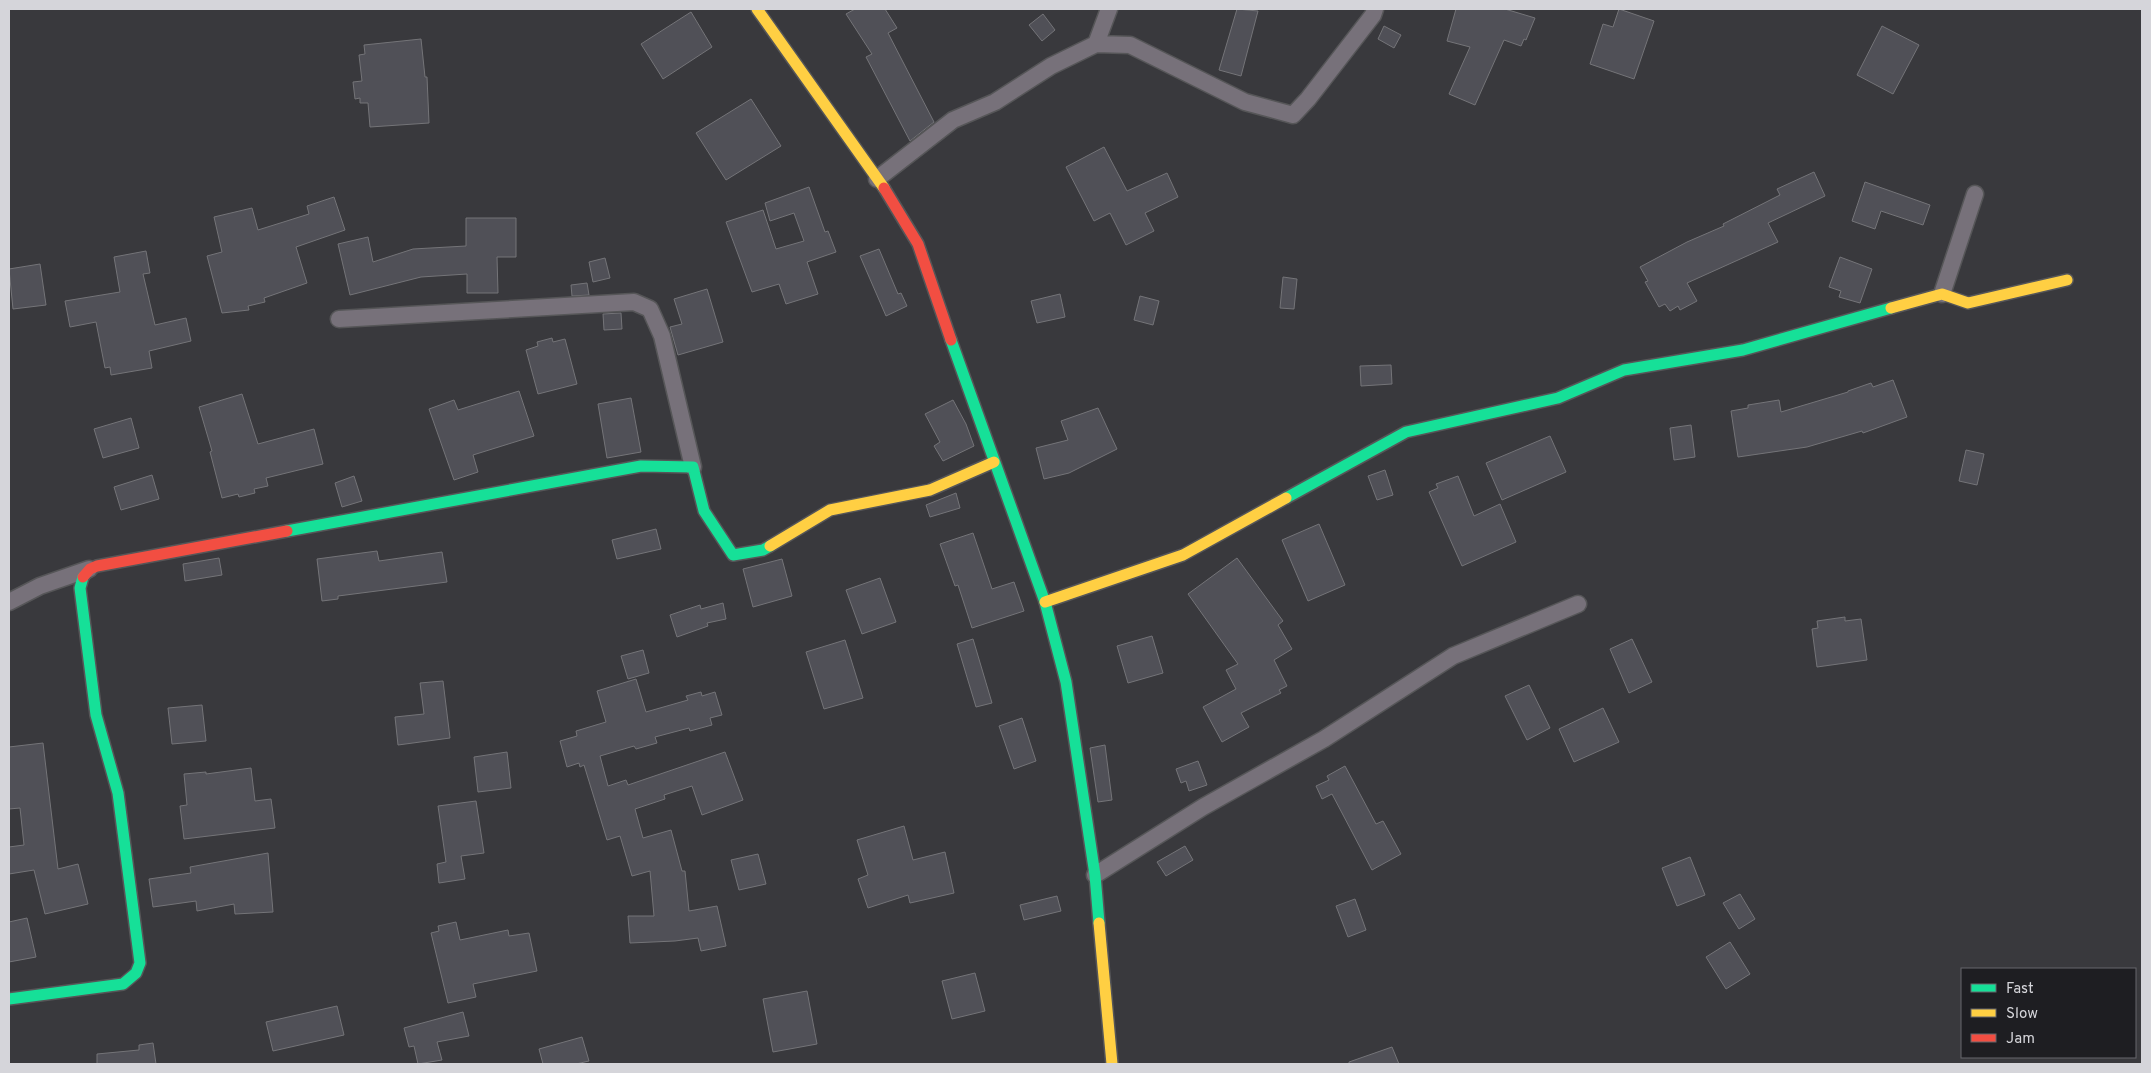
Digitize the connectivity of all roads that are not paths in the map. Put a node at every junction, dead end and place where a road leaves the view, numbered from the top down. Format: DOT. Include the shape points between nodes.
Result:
graph roads {
  1 [pos="757,9"];
  2 [pos="1109,9"];
  3 [pos="1375,9"];
  4 [pos="1096,44"];
  5 [pos="877,179"];
  6 [pos="1975,194"];
  7 [pos="2067,280"];
  8 [pos="1942,294"];
  9 [pos="339,319"];
  10 [pos="994,462"];
  11 [pos="693,467"];
  12 [pos="89,569"];
  13 [pos="9,602"];
  14 [pos="1045,602"];
  15 [pos="1578,604"];
  16 [pos="1095,875"];
  17 [pos="9,999"];
  18 [pos="1112,1064"];
  1 -- 5 [label="street"];
  2 -- 4 [label="street"];
  3 -- 4 [label="street" via="1373,16 1293,115 1246,102 1130,45"];
  4 -- 5 [label="street" via="1051,66 995,102 953,120"];
  5 -- 10 [label="street" via="918,244"];
  6 -- 8 [label="street"];
  7 -- 8 [label="street" via="1968,303"];
  8 -- 14 [label="street" via="1743,350 1624,370 1558,398 1406,432 1184,555"];
  9 -- 11 [label="street" via="634,302 650,309 662,336"];
  10 -- 11 [label="street" via="930,490 830,510 762,550 733,555 704,511"];
  10 -- 14 [label="street"];
  11 -- 12 [label="street" via="641,466"];
  12 -- 13 [label="street" via="40,586"];
  12 -- 17 [label="street" via="82,577 80,588 96,715 118,793 140,967 123,984"];
  14 -- 16 [label="street" via="1066,682"];
  15 -- 16 [label="street" via="1453,656 1324,739 1202,807"];
  16 -- 18 [label="street"];
}
